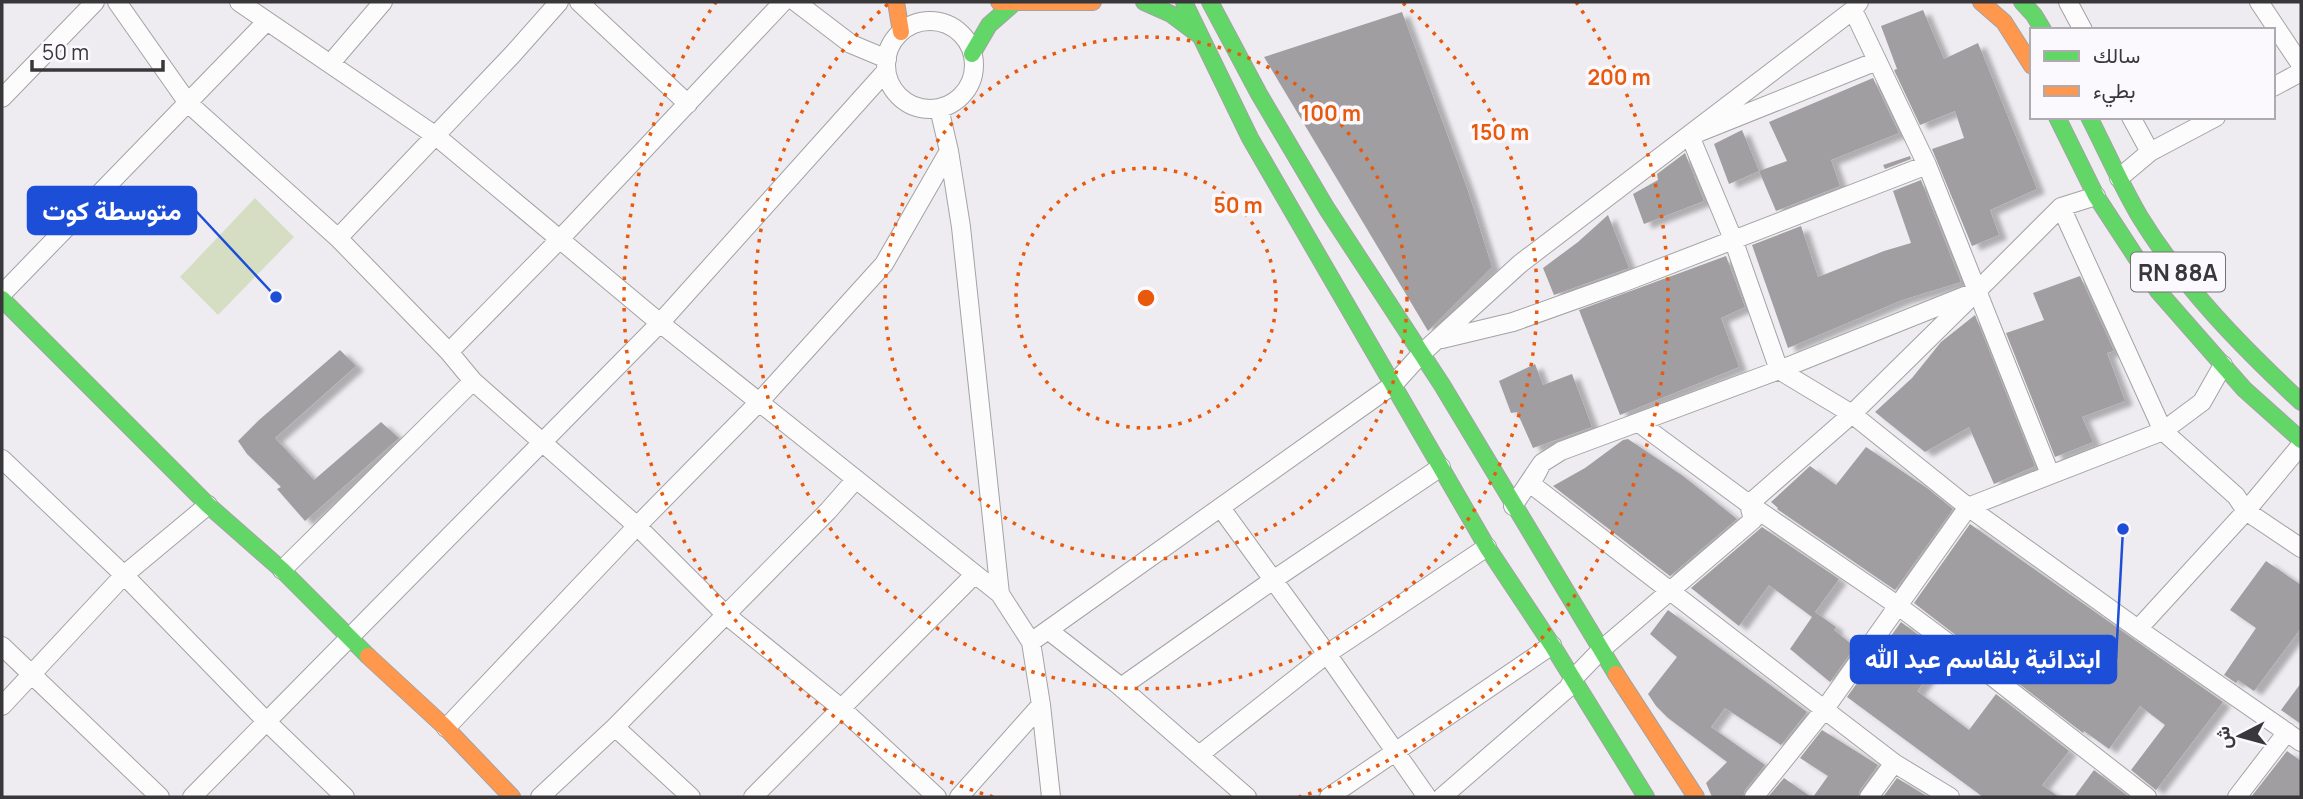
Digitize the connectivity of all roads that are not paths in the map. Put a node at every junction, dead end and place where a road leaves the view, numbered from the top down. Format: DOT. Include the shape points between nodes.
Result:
graph roads {
  1 [pos="94,2"];
  2 [pos="117,2"];
  3 [pos="239,2"];
  4 [pos="383,2"];
  5 [pos="559,2"];
  6 [pos="579,2"];
  7 [pos="783,2"];
  8 [pos="796,2"];
  9 [pos="895,2"];
  10 [pos="1093,2"];
  11 [pos="1144,2"];
  12 [pos="1184,2"];
  13 [pos="1210,2"];
  14 [pos="1981,2"];
  15 [pos="2022,2"];
  16 [pos="2068,2"];
  17 [pos="1007,3"];
  18 [pos="2268,5"];
  19 [pos="1856,6"];
  20 [pos="267,21"];
  21 [pos="2042,28"];
  22 [pos="2082,28"];
  23 [pos="901,32"];
  24 [pos="1199,35"];
  25 [pos="972,54"];
  26 [pos="1877,61"];
  27 [pos="2030,63"];
  28 [pos="330,64"];
  29 [pos="886,65"];
  30 [pos="2301,65"];
  31 [pos="2301,72"];
  32 [pos="2275,86"];
  33 [pos="2,98"];
  34 [pos="188,103"];
  35 [pos="688,104"];
  36 [pos="939,108"];
  37 [pos="2058,119"];
  38 [pos="2090,119"];
  39 [pos="2132,119"];
  40 [pos="2212,119"];
  41 [pos="436,136"];
  42 [pos="1690,136"];
  43 [pos="948,151"];
  44 [pos="2150,152"];
  45 [pos="1927,165"];
  46 [pos="2119,177"];
  47 [pos="2096,196"];
  48 [pos="2061,207"];
  49 [pos="338,238"];
  50 [pos="560,239"];
  51 [pos="1733,239"];
  52 [pos="1977,291"];
  53 [pos="2,296"];
  54 [pos="660,323"];
  55 [pos="1438,339"];
  56 [pos="449,352"];
  57 [pos="1421,354"];
  58 [pos="2223,365"];
  59 [pos="1779,370"];
  60 [pos="473,380"];
  61 [pos="1394,384"];
  62 [pos="760,401"];
  63 [pos="2301,402"];
  64 [pos="1852,414"];
  65 [pos="1639,423"];
  66 [pos="2163,431"];
  67 [pos="2301,439"];
  68 [pos="543,443"];
  69 [pos="2301,445"];
  70 [pos="2,459"];
  71 [pos="1542,463"];
  72 [pos="1441,467"];
  73 [pos="2050,474"];
  74 [pos="856,479"];
  75 [pos="1749,504"];
  76 [pos="208,505"];
  77 [pos="1513,506"];
  78 [pos="1968,507"];
  79 [pos="1221,508"];
  80 [pos="2246,511"];
  81 [pos="637,526"];
  82 [pos="1487,547"];
  83 [pos="2301,548"];
  84 [pos="282,570"];
  85 [pos="975,574"];
  86 [pos="124,575"];
  87 [pos="1273,580"];
  88 [pos="1669,592"];
  89 [pos="1000,594"];
  90 [pos="1897,605"];
  91 [pos="725,614"];
  92 [pos="2138,629"];
  93 [pos="1048,631"];
  94 [pos="348,637"];
  95 [pos="1031,642"];
  96 [pos="1552,645"];
  97 [pos="2,646"];
  98 [pos="1601,650"];
  99 [pos="1327,653"];
  100 [pos="31,674"];
  101 [pos="1573,679"];
  102 [pos="1121,687"];
  103 [pos="1041,705"];
  104 [pos="2,706"];
  105 [pos="841,708"];
  106 [pos="1824,710"];
  107 [pos="267,722"];
  108 [pos="615,727"];
  109 [pos="446,728"];
  110 [pos="2294,737"];
  111 [pos="1396,753"];
  112 [pos="1199,755"];
  113 [pos="1894,764"];
  114 [pos="160,797"];
  115 [pos="191,797"];
  116 [pos="345,797"];
  117 [pos="512,797"];
  118 [pos="540,797"];
  119 [pos="691,797"];
  120 [pos="753,797"];
  121 [pos="937,797"];
  122 [pos="959,797"];
  123 [pos="1051,797"];
  124 [pos="1247,797"];
  125 [pos="1329,797"];
  126 [pos="1427,797"];
  127 [pos="1442,797"];
  128 [pos="1646,797"];
  129 [pos="1696,797"];
  130 [pos="1754,797"];
  131 [pos="1869,797"];
  132 [pos="1950,797"];
  133 [pos="2147,797"];
  134 [pos="2237,797"];
  1 -- 33 [label="street"];
  2 -- 34 [label="street"];
  3 -- 20 [label="street"];
  4 -- 28 [label="street"];
  5 -- 41 [label="street"];
  6 -- 35 [label="street"];
  7 -- 35 [label="street"];
  8 -- 29 [label="street"];
  9 -- 23 [label="main road"];
  10 -- 17 [label="main road"];
  11 -- 24 [label="main road" via="1171,13"];
  12 -- 24 [label="main road"];
  13 -- 57 [label="main road" via="1327,209"];
  14 -- 27 [label="main road" via="2004,22"];
  15 -- 21 [label="main road"];
  16 -- 22 [label="street"];
  17 -- 25 [label="main road" via="988,24"];
  18 -- 30 [label="street"];
  19 -- 26 [label="street"];
  19 -- 42 [label="street"];
  20 -- 28 [label="street"];
  20 -- 34 [label="street"];
  23 -- 25 [label="street" via="914,24 942,23 966,40"];
  23 -- 29 [label="street"];
  24 -- 61 [label="main road" via="1250,138"];
  25 -- 36 [label="street" via="974,68 967,88"];
  26 -- 42 [label="street"];
  26 -- 45 [label="street"];
  28 -- 41 [label="street"];
  29 -- 36 [label="street" via="890,85 905,101 924,109"];
  29 -- 54 [label="street"];
  31 -- 32 [label="street"];
  34 -- 49 [label="street"];
  34 -- 53 [label="street"];
  35 -- 50 [label="street"];
  36 -- 43 [label="street"];
  37 -- 47 [label="main road"];
  38 -- 46 [label="main road, RN 88A"];
  39 -- 44 [label="street"];
  40 -- 44 [label="street"];
  41 -- 49 [label="street"];
  41 -- 50 [label="street"];
  42 -- 51 [label="street"];
  42 -- 55 [label="street" via="1521,262"];
  43 -- 62 [label="street" via="884,264"];
  43 -- 89 [label="street" via="961,227"];
  44 -- 46 [label="street"];
  45 -- 51 [label="street"];
  45 -- 52 [label="street"];
  46 -- 63 [label="main road, RN 88A" via="2140,217 2185,281"];
  47 -- 48 [label="street"];
  47 -- 58 [label="main road" via="2158,291"];
  48 -- 52 [label="street"];
  48 -- 66 [label="street"];
  49 -- 56 [label="street"];
  50 -- 54 [label="street"];
  50 -- 56 [label="street"];
  51 -- 55 [label="street" via="1513,322"];
  51 -- 59 [label="street"];
  52 -- 59 [label="street"];
  52 -- 64 [label="street"];
  52 -- 73 [label="street"];
  53 -- 76 [label="main road"];
  54 -- 62 [label="street"];
  54 -- 68 [label="street"];
  55 -- 57 [label="street"];
  56 -- 60 [label="street"];
  57 -- 61 [label="street"];
  57 -- 77 [label="main road"];
  58 -- 66 [label="street" via="2202,402"];
  58 -- 67 [label="main road"];
  59 -- 64 [label="street"];
  59 -- 65 [label="street"];
  60 -- 68 [label="street"];
  60 -- 84 [label="street"];
  61 -- 72 [label="main road"];
  61 -- 79 [label="street"];
  62 -- 74 [label="street"];
  62 -- 81 [label="street"];
  64 -- 75 [label="street"];
  64 -- 78 [label="street"];
  65 -- 71 [label="street" via="1561,451"];
  65 -- 75 [label="street"];
  66 -- 73 [label="street"];
  66 -- 80 [label="street" via="2236,496"];
  68 -- 81 [label="street"];
  68 -- 94 [label="street"];
  69 -- 80 [label="street"];
  70 -- 86 [label="street"];
  71 -- 77 [label="street"];
  71 -- 88 [label="street" via="1531,484"];
  72 -- 82 [label="main road"];
  72 -- 87 [label="street"];
  73 -- 78 [label="street"];
  74 -- 85 [label="street"];
  74 -- 91 [label="street"];
  75 -- 88 [label="street" via="1753,520"];
  75 -- 90 [label="street"];
  76 -- 84 [label="main road"];
  76 -- 86 [label="street"];
  77 -- 98 [label="main road"];
  78 -- 90 [label="street"];
  78 -- 92 [label="street"];
  79 -- 87 [label="street"];
  79 -- 93 [label="street"];
  80 -- 83 [label="street"];
  80 -- 92 [label="street"];
  81 -- 91 [label="street"];
  81 -- 109 [label="street"];
  82 -- 96 [label="main road"];
  82 -- 99 [label="street"];
  84 -- 94 [label="main road"];
  85 -- 89 [label="street"];
  85 -- 105 [label="street"];
  86 -- 100 [label="street"];
  86 -- 107 [label="street"];
  87 -- 99 [label="street"];
  87 -- 102 [label="street"];
  88 -- 98 [label="street"];
  88 -- 106 [label="street"];
  89 -- 95 [label="street"];
  90 -- 106 [label="street"];
  90 -- 133 [label="street"];
  91 -- 105 [label="street"];
  91 -- 108 [label="street"];
  92 -- 110 [label="street"];
  93 -- 95 [label="street"];
  93 -- 102 [label="street"];
  94 -- 107 [label="street"];
  94 -- 109 [label="main road"];
  95 -- 103 [label="street"];
  96 -- 101 [label="main road"];
  96 -- 111 [label="street"];
  97 -- 100 [label="street"];
  98 -- 101 [label="street"];
  98 -- 129 [label="main road"];
  99 -- 111 [label="street"];
  99 -- 112 [label="street"];
  100 -- 104 [label="street"];
  100 -- 114 [label="street"];
  101 -- 127 [label="street"];
  101 -- 128 [label="main road"];
  102 -- 112 [label="street"];
  103 -- 122 [label="street"];
  103 -- 123 [label="street"];
  105 -- 120 [label="street"];
  105 -- 121 [label="street"];
  106 -- 113 [label="street"];
  106 -- 130 [label="street"];
  107 -- 115 [label="street"];
  107 -- 116 [label="street"];
  108 -- 118 [label="street"];
  108 -- 119 [label="street"];
  109 -- 117 [label="main road"];
  110 -- 134 [label="street"];
  111 -- 125 [label="street"];
  111 -- 126 [label="street"];
  112 -- 124 [label="street"];
  113 -- 131 [label="street"];
  113 -- 132 [label="street"];
}
